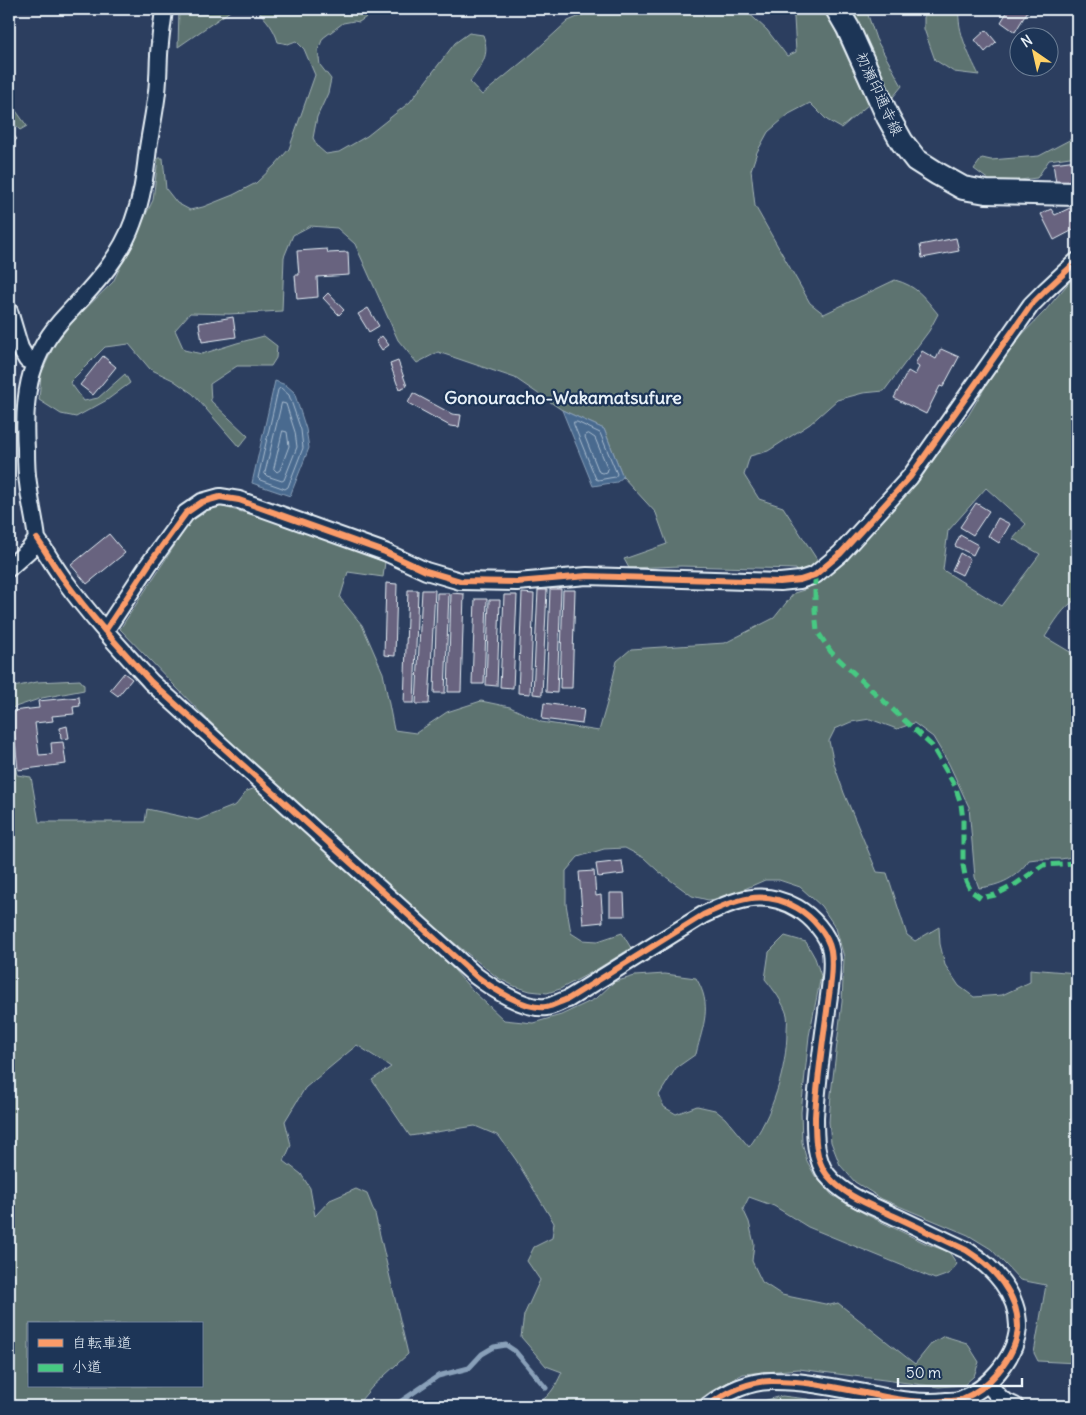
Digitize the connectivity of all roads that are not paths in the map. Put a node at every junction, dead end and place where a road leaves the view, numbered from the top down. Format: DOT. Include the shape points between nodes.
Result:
graph roads {
  1 [pos="164,9"];
  2 [pos="837,9"];
  3 [pos="1077,194"];
  4 [pos="1077,261"];
  5 [pos="9,311"];
  6 [pos="34,362"];
  7 [pos="37,539"];
  8 [pos="9,568"];
  9 [pos="105,631"];
  10 [pos="988,1384"];
  11 [pos="708,1406"];
  12 [pos="1015,1406"];
  1 -- 6 [label="street" via="146,171 133,224 111,263 58,324"];
  2 -- 3 [label="main road, 初瀬印通寺線" via="888,117 916,160 962,188 986,192"];
  4 -- 9 [label="street" via="1032,306 910,477 840,554 815,575 780,582 587,576 517,582 460,580 426,571 385,552 239,500 220,497 202,502 186,513"];
  5 -- 6 [label="street" via="20,348 27,360"];
  6 -- 7 [label="street" via="24,423 28,483"];
  7 -- 8 [label="street"];
  7 -- 9 [label="street"];
  9 -- 10 [label="street" via="150,682 476,976 492,988 528,1005 545,1007 568,999 703,915 727,904 750,897 770,898 808,914 831,950 832,973 816,1089 815,1137 819,1158 826,1174 849,1195 966,1250 983,1261 1002,1281 1017,1314 1018,1329 1006,1363"];
  10 -- 11 [label="street" via="960,1400 936,1402 909,1401 773,1380 749,1384"];
  10 -- 12 [label="street" via="1002,1400"];
}
